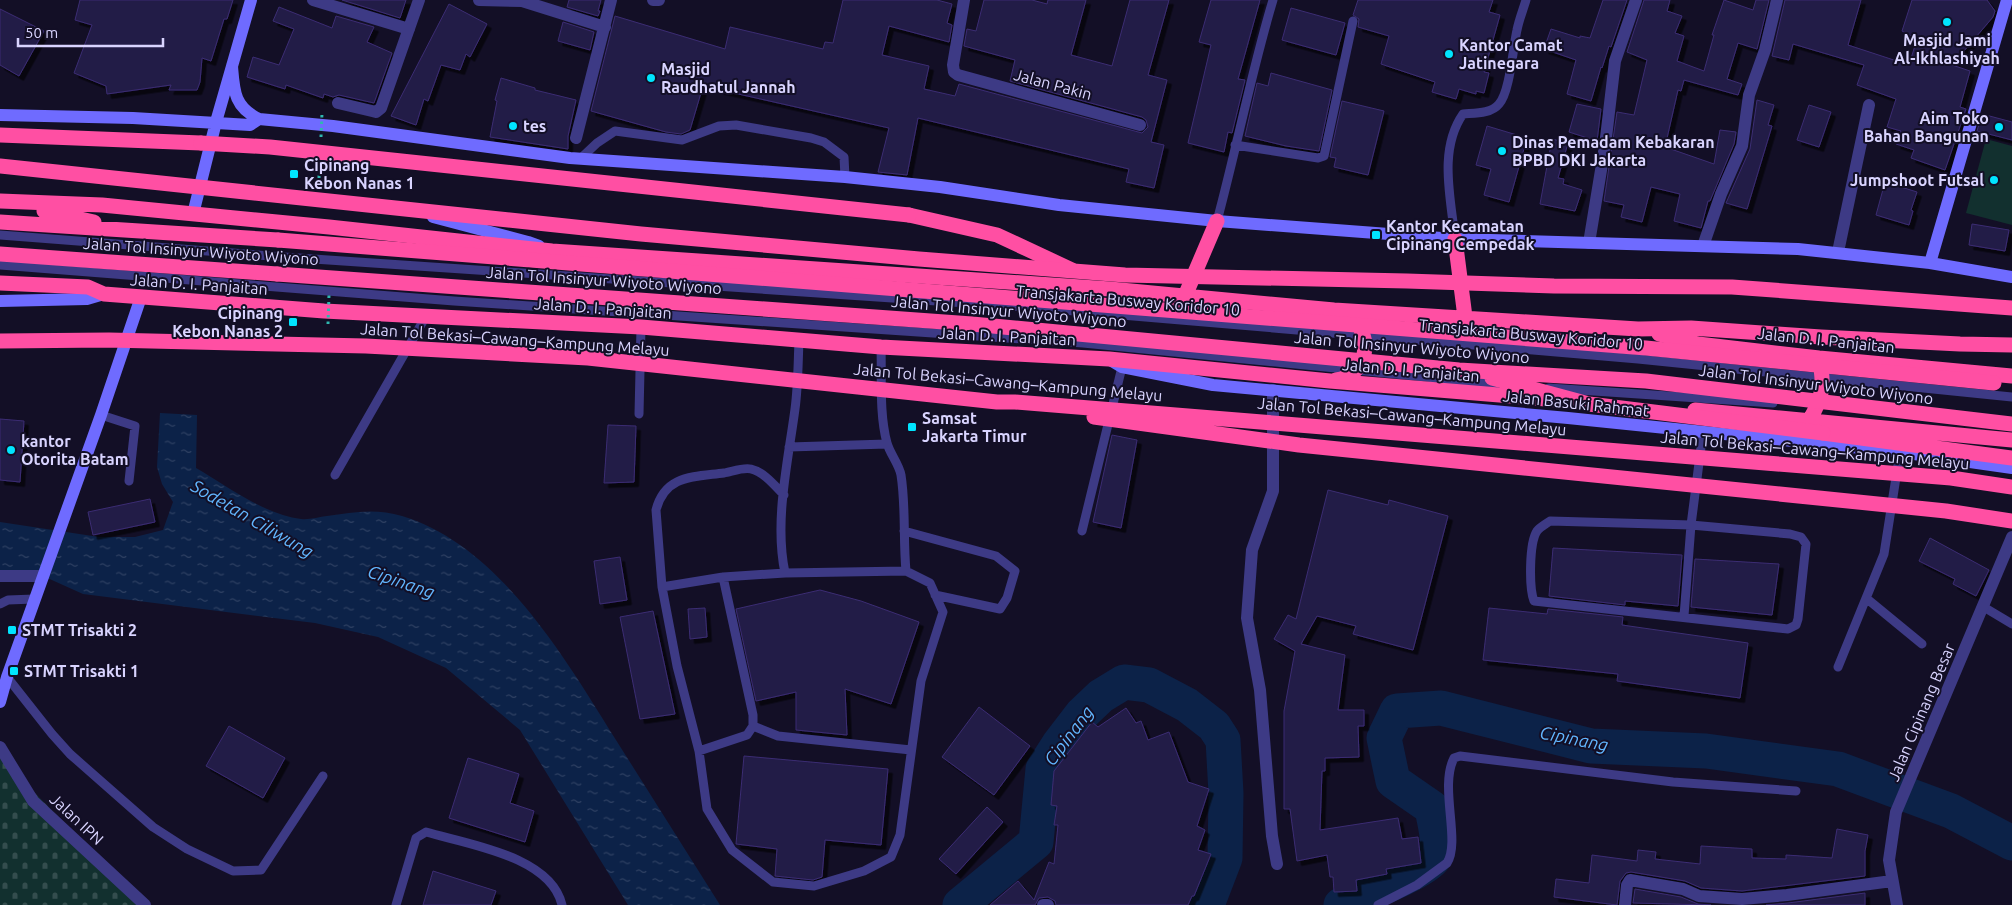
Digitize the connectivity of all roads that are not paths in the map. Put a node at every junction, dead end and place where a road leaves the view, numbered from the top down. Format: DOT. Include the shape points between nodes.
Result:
graph roads {
  1 [pos="251,0"];
  2 [pos="313,0"];
  3 [pos="419,0"];
  4 [pos="479,0"];
  5 [pos="611,0"];
  6 [pos="653,0"];
  7 [pos="659,0"];
  8 [pos="964,0"];
  9 [pos="1273,0"];
  10 [pos="1526,0"];
  11 [pos="1636,0"];
  12 [pos="1777,0"];
  13 [pos="2007,0"];
  14 [pos="513,1"];
  15 [pos="1353,21"];
  16 [pos="605,27"];
  17 [pos="409,29"];
  18 [pos="232,66"];
  19 [pos="338,103"];
  20 [pos="1870,105"];
  21 [pos="0,115"];
  22 [pos="258,119"];
  23 [pos="216,122"];
  24 [pos="1140,125"];
  25 [pos="0,135"];
  26 [pos="576,138"];
  27 [pos="1235,145"];
  28 [pos="580,159"];
  29 [pos="0,166"];
  30 [pos="0,173"];
  31 [pos="846,177"];
  32 [pos="199,194"];
  33 [pos="0,201"];
  34 [pos="0,206"];
  35 [pos="193,214"];
  36 [pos="1217,221"];
  37 [pos="0,222"];
  38 [pos="134,232"];
  39 [pos="0,235"];
  40 [pos="1455,239"];
  41 [pos="1589,243"];
  42 [pos="1703,246"];
  43 [pos="548,250"];
  44 [pos="1838,252"];
  45 [pos="0,254"];
  46 [pos="1930,263"];
  47 [pos="0,265"];
  48 [pos="2012,277"];
  49 [pos="0,283"];
  50 [pos="1110,289"];
  51 [pos="104,294"];
  52 [pos="1185,296"];
  53 [pos="140,297"];
  54 [pos="0,301"];
  55 [pos="2012,308"];
  56 [pos="1334,310"];
  57 [pos="426,316"];
  58 [pos="1465,317"];
  59 [pos="642,327"];
  60 [pos="1638,329"];
  61 [pos="1364,335"];
  62 [pos="0,341"];
  63 [pos="799,341"];
  64 [pos="2012,344"];
  65 [pos="880,347"];
  66 [pos="1819,358"];
  67 [pos="1116,363"];
  68 [pos="1357,369"];
  69 [pos="1459,370"];
  70 [pos="1823,376"];
  71 [pos="2012,377"];
  72 [pos="1330,381"];
  73 [pos="1994,383"];
  74 [pos="2012,385"];
  75 [pos="1273,390"];
  76 [pos="2012,397"];
  77 [pos="997,402"];
  78 [pos="1817,406"];
  79 [pos="639,414"];
  80 [pos="101,415"];
  81 [pos="1809,421"];
  82 [pos="2012,424"];
  83 [pos="2012,430"];
  84 [pos="1703,432"];
  85 [pos="2012,440"];
  86 [pos="887,444"];
  87 [pos="789,447"];
  88 [pos="1900,452"];
  89 [pos="2012,458"];
  90 [pos="2012,468"];
  91 [pos="335,475"];
  92 [pos="129,481"];
  93 [pos="2012,487"];
  94 [pos="784,495"];
  95 [pos="2012,521"];
  96 [pos="1691,526"];
  97 [pos="904,531"];
  98 [pos="1082,531"];
  99 [pos="2012,537"];
  100 [pos="906,571"];
  101 [pos="44,573"];
  102 [pos="785,573"];
  103 [pos="0,576"];
  104 [pos="723,578"];
  105 [pos="662,586"];
  106 [pos="935,595"];
  107 [pos="1866,598"];
  108 [pos="34,599"];
  109 [pos="0,604"];
  110 [pos="1982,606"];
  111 [pos="1684,616"];
  112 [pos="2012,624"];
  113 [pos="1922,644"];
  114 [pos="1838,667"];
  115 [pos="7,677"];
  116 [pos="0,702"];
  117 [pos="753,726"];
  118 [pos="0,747"];
  119 [pos="698,750"];
  120 [pos="911,750"];
  121 [pos="323,776"];
  122 [pos="1796,791"];
  123 [pos="1277,864"];
  124 [pos="1892,881"];
  125 [pos="1742,902"];
  126 [pos="146,905"];
  127 [pos="396,905"];
  128 [pos="562,905"];
  129 [pos="1042,905"];
  130 [pos="1048,905"];
  131 [pos="1378,905"];
  132 [pos="1625,905"];
  133 [pos="1896,905"];
  1 -- 18 [label="street"];
  2 -- 17 [label="street"];
  3 -- 17 [label="street"];
  4 -- 14 [label="street"];
  5 -- 16 [label="street"];
  6 -- 7 [label="street"];
  8 -- 24 [label="street, Jalan Pakin" via="953,64 958,75"];
  9 -- 27 [label="lane"];
  10 -- 40 [label="lane" via="1500,103 1483,112 1463,114 1452,137 1447,166"];
  11 -- 41 [label="street" via="1615,61"];
  12 -- 42 [label="street" via="1765,50 1749,95 1742,146"];
  13 -- 46 [label="street"];
  14 -- 16 [label="street"];
  15 -- 27 [label="lane" via="1324,156 1318,158"];
  16 -- 26 [label="street"];
  17 -- 19 [label="street" via="381,108 376,112"];
  18 -- 22 [label="street" via="236,98 248,114"];
  18 -- 23 [label="street"];
  20 -- 44 [label="street"];
  21 -- 23 [label="street"];
  22 -- 23 [label="street" via="250,125"];
  22 -- 28 [label="street"];
  23 -- 32 [label="street"];
  25 -- 50 [label="highway, bridge" via="270,147 909,215 997,235"];
  27 -- 36 [label="lane"];
  28 -- 31 [label="street"];
  28 -- 31 [label="lane" via="615,130 682,140 719,126 736,125 824,142 844,157"];
  29 -- 55 [label="highway, bridge" via="641,234 1125,275 1554,286 1732,287"];
  30 -- 32 [label="street" via="92,180"];
  31 -- 36 [label="street" via="1059,205"];
  32 -- 35 [label="street"];
  32 -- 43 [label="street" via="434,217"];
  33 -- 35 [label="highway, Jalan D. I. Panjaitan" via="102,205"];
  34 -- 38 [label="highway" via="61,213"];
  35 -- 43 [label="highway, Jalan D. I. Panjaitan"];
  36 -- 40 [label="street"];
  36 -- 52 [label="highway"];
  37 -- 38 [label="highway"];
  38 -- 73 [label="highway, Jalan Tol Insinyur Wiyoto Wiyono, bridge" via="278,240 1646,348"];
  39 -- 61 [label="lane, Transjakarta Busway Koridor 10" via="1027,307"];
  40 -- 41 [label="street"];
  40 -- 58 [label="highway"];
  41 -- 42 [label="street"];
  42 -- 44 [label="street"];
  43 -- 50 [label="highway, Jalan D. I. Panjaitan"];
  44 -- 46 [label="street"];
  45 -- 69 [label="highway, Jalan Tol Insinyur Wiyoto Wiyono, bridge" via="972,324"];
  46 -- 48 [label="street"];
  47 -- 68 [label="lane" via="454,301 1009,337"];
  49 -- 51 [label="highway, Jalan D. I. Panjaitan" via="88,287"];
  50 -- 52 [label="highway, Jalan D. I. Panjaitan"];
  51 -- 53 [label="highway, Jalan D. I. Panjaitan"];
  51 -- 54 [label="street" via="87,299"];
  52 -- 56 [label="highway, Jalan D. I. Panjaitan"];
  53 -- 57 [label="highway, Jalan D. I. Panjaitan"];
  53 -- 80 [label="street"];
  56 -- 58 [label="highway, Jalan D. I. Panjaitan"];
  56 -- 61 [label="highway" via="1347,314 1358,323"];
  57 -- 59 [label="highway, Jalan D. I. Panjaitan"];
  57 -- 91 [label="lane"];
  58 -- 60 [label="highway, Jalan D. I. Panjaitan"];
  59 -- 63 [label="highway, Jalan D. I. Panjaitan"];
  59 -- 79 [label="lane"];
  60 -- 64 [label="highway, Jalan D. I. Panjaitan" via="1691,328 1831,338"];
  60 -- 66 [label="highway, Jalan D. I. Panjaitan" via="1698,344"];
  61 -- 68 [label="highway" via="1365,353"];
  61 -- 70 [label="lane, Transjakarta Busway Koridor 10"];
  62 -- 77 [label="highway, Jalan Tol Bekasi–Cawang–Kampung Melayu, bridge" via="366,346 588,358"];
  63 -- 65 [label="highway, Jalan D. I. Panjaitan"];
  63 -- 87 [label="lane"];
  65 -- 67 [label="highway, Jalan D. I. Panjaitan"];
  65 -- 86 [label="lane"];
  66 -- 70 [label="highway"];
  66 -- 71 [label="highway, Jalan D. I. Panjaitan"];
  67 -- 72 [label="highway, Jalan D. I. Panjaitan"];
  67 -- 75 [label="street, Jalan Basuki Rahmat" via="1213,385"];
  67 -- 98 [label="lane"];
  68 -- 72 [label="highway"];
  68 -- 78 [label="lane" via="1480,383"];
  69 -- 82 [label="highway, Jalan Tol Insinyur Wiyoto Wiyono, bridge" via="1646,381"];
  69 -- 89 [label="highway, bridge" via="1589,404"];
  70 -- 76 [label="lane, Transjakarta Busway Koridor 10"];
  70 -- 78 [label="highway"];
  71 -- 73 [label="highway"];
  72 -- 81 [label="highway, Jalan D. I. Panjaitan"];
  73 -- 74 [label="highway, Jalan Tol Insinyur Wiyoto Wiyono"];
  75 -- 84 [label="street, Jalan Basuki Rahmat"];
  75 -- 123 [label="street" via="1274,491 1252,550 1246,618 1260,690"];
  77 -- 93 [label="highway, Jalan Tol Bekasi–Cawang–Kampung Melayu, bridge" via="1951,478"];
  77 -- 95 [label="highway, bridge" via="1299,445 1946,510"];
  78 -- 81 [label="highway"];
  78 -- 83 [label="lane"];
  80 -- 92 [label="lane" via="135,426"];
  80 -- 101 [label="street"];
  81 -- 85 [label="highway, Jalan D. I. Panjaitan"];
  84 -- 88 [label="street, Jalan Basuki Rahmat"];
  84 -- 96 [label="lane"];
  86 -- 87 [label="lane"];
  86 -- 97 [label="lane" via="900,473"];
  87 -- 94 [label="lane"];
  88 -- 90 [label="street, Jalan Basuki Rahmat"];
  88 -- 107 [label="lane" via="1884,554"];
  94 -- 102 [label="lane" via="780,535"];
  94 -- 105 [label="lane" via="764,476 750,469 681,479 668,487 656,510"];
  96 -- 111 [label="lane"];
  96 -- 111 [label="lane" via="1790,534 1801,537 1806,544 1796,625 1788,629"];
  96 -- 111 [label="lane" via="1550,521 1538,530 1533,541 1530,593 1534,601"];
  97 -- 100 [label="lane"];
  97 -- 106 [label="lane" via="996,556 1015,571 1000,609"];
  99 -- 110 [label="street, Jalan Cipinang Besar"];
  100 -- 102 [label="lane"];
  100 -- 106 [label="lane" via="930,583"];
  101 -- 103 [label="street"];
  101 -- 108 [label="street"];
  102 -- 104 [label="lane"];
  104 -- 105 [label="lane"];
  104 -- 117 [label="lane" via="754,715"];
  105 -- 119 [label="lane" via="677,666"];
  106 -- 120 [label="lane" via="943,612 921,681"];
  107 -- 113 [label="lane"];
  107 -- 114 [label="lane"];
  108 -- 109 [label="lane" via="8,600"];
  108 -- 115 [label="street"];
  110 -- 112 [label="lane"];
  110 -- 124 [label="street, Jalan Cipinang Besar" via="1896,812 1889,860"];
  115 -- 116 [label="street"];
  115 -- 121 [label="lane" via="70,754 153,827 187,849 233,871 260,870"];
  117 -- 119 [label="lane" via="747,735"];
  117 -- 120 [label="lane" via="778,736"];
  118 -- 126 [label="street, Jalan IPN" via="33,801"];
  119 -- 120 [label="lane" via="707,810 732,850 773,882 814,886 864,872 891,857 900,835"];
  122 -- 131 [label="lane" via="1673,782 1460,756 1454,758 1450,770 1450,858 1416,885"];
  124 -- 125 [label="street"];
  124 -- 133 [label="street, Jalan Cipinang Besar"];
  125 -- 132 [label="street" via="1630,880"];
  127 -- 128 [label="lane" via="416,838 426,832 512,857 538,870 560,894"];
  129 -- 130 [label="street"];
}
